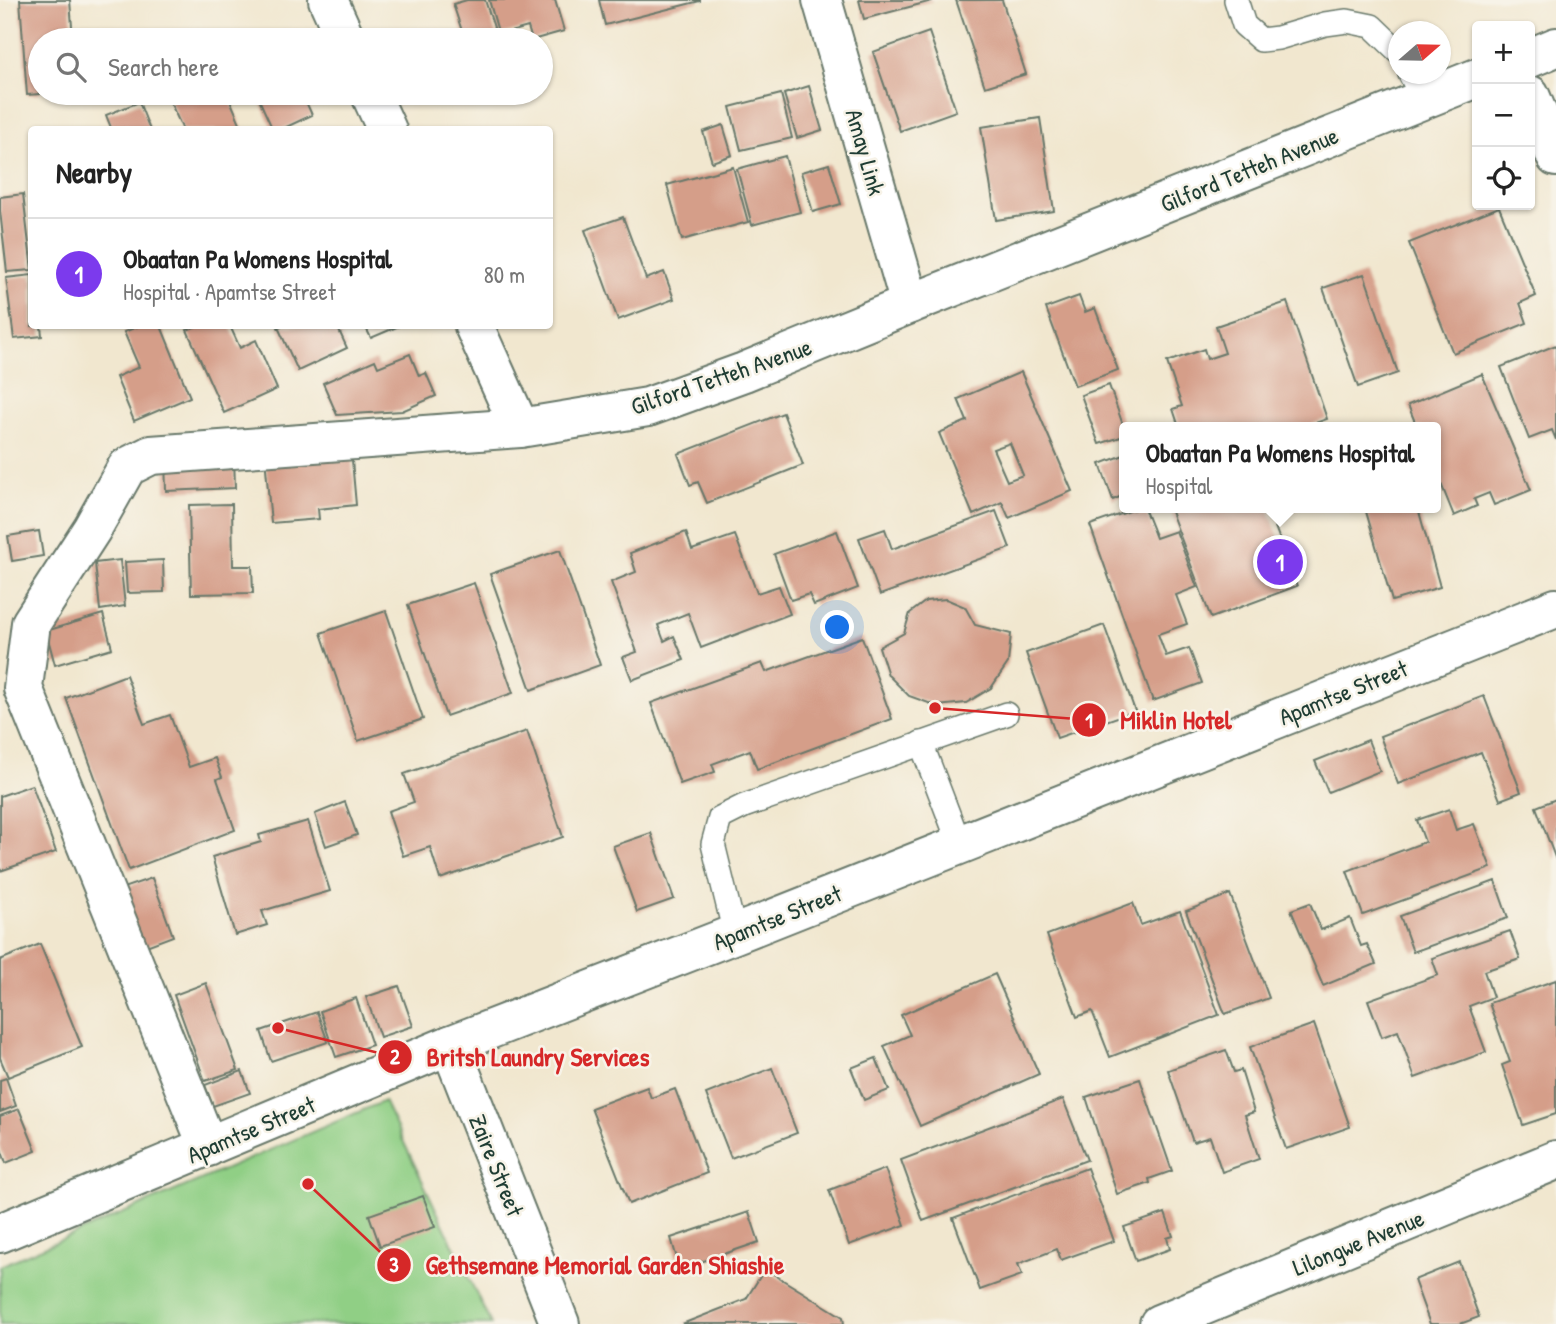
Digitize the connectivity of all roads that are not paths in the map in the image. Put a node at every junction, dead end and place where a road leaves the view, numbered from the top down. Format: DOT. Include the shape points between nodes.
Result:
graph roads {
  1 [pos="328,0"];
  2 [pos="822,0"];
  3 [pos="1236,0"];
  4 [pos="341,28"];
  5 [pos="1388,41"];
  6 [pos="1556,47"];
  7 [pos="1535,56"];
  8 [pos="1472,80"];
  9 [pos="1417,87"];
  10 [pos="376,105"];
  11 [pos="1535,107"];
  12 [pos="385,126"];
  13 [pos="1556,158"];
  14 [pos="910,304"];
  15 [pos="475,329"];
  16 [pos="520,428"];
  17 [pos="1556,608"];
  18 [pos="1006,714"];
  19 [pos="921,743"];
  20 [pos="960,845"];
  21 [pos="735,934"];
  22 [pos="450,1045"];
  23 [pos="208,1147"];
  24 [pos="1556,1160"];
  25 [pos="0,1233"];
  26 [pos="560,1324"];
  27 [pos="1160,1324"];
  1 -- 4 [label="street"];
  2 -- 14 [label="street, Amay Link"];
  3 -- 5 [label="lane" via="1244,25 1261,40 1347,21 1372,26"];
  6 -- 7 [label="street"];
  8 -- 9 [label="street, Gilford Tetteh Avenue"];
  9 -- 14 [label="street, Gilford Tetteh Avenue"];
  10 -- 12 [label="street"];
  11 -- 13 [label="street"];
  14 -- 16 [label="street, Gilford Tetteh Avenue" via="649,407"];
  15 -- 16 [label="street"];
  16 -- 23 [label="street, Gilford Tetteh Avenue" via="151,455 127,467 32,624 23,688"];
  17 -- 20 [label="street, Apamtse Street"];
  18 -- 19 [label="lane"];
  19 -- 20 [label="lane"];
  19 -- 21 [label="lane" via="720,818 713,844"];
  20 -- 21 [label="street, Apamtse Street"];
  21 -- 22 [label="street, Apamtse Street"];
  22 -- 23 [label="street, Apamtse Street"];
  22 -- 26 [label="street, Zaire Street"];
  23 -- 25 [label="street, Apamtse Street"];
  24 -- 27 [label="street, Lilongwe Avenue"];
}
